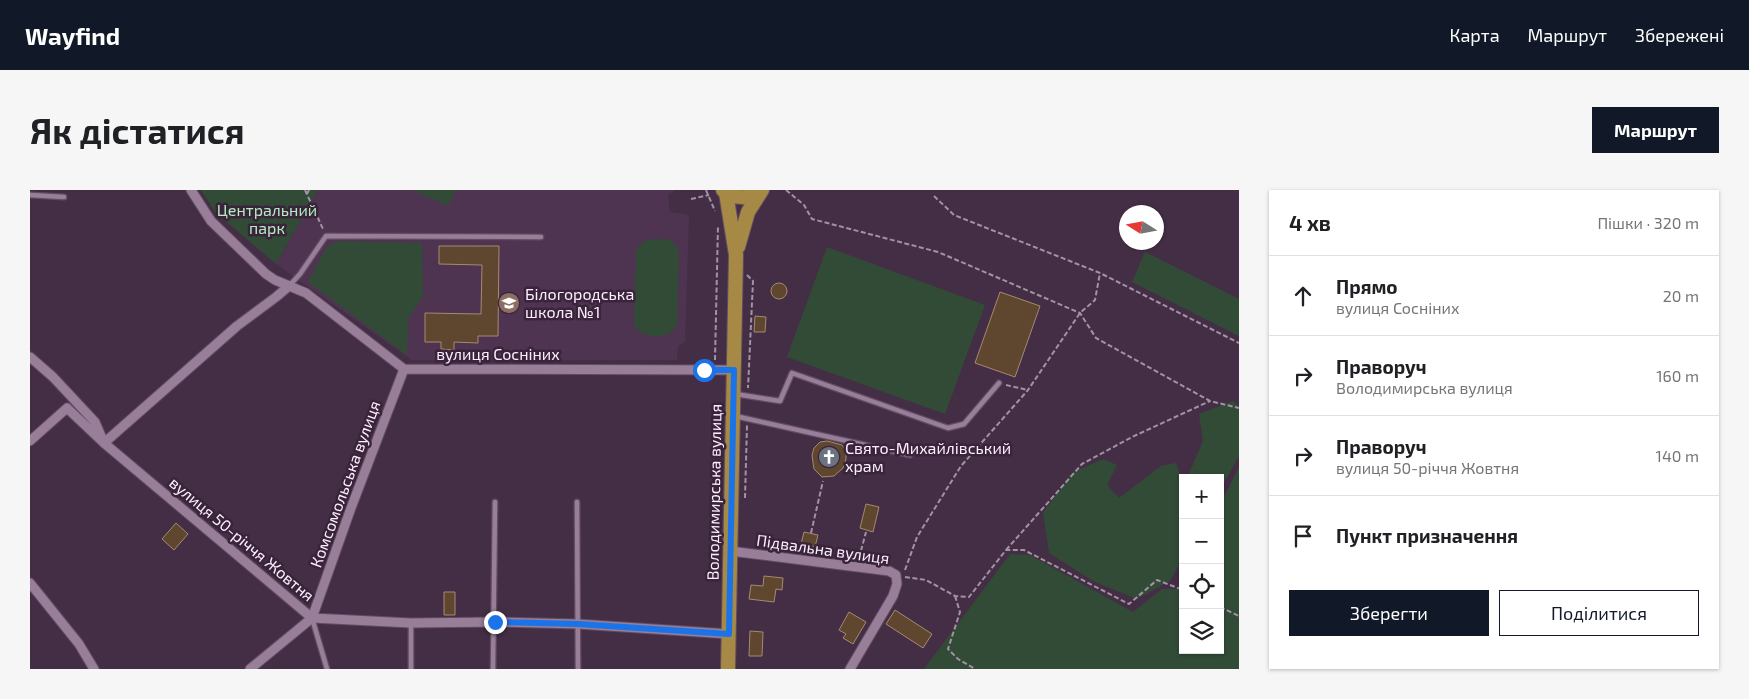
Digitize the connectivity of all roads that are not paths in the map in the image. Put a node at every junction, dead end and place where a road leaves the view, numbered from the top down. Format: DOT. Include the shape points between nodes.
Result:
graph roads {
  1 [pos="191,190"];
  2 [pos="761,190"];
  3 [pos="725,191"];
  4 [pos="30,195"];
  5 [pos="64,197"];
  6 [pos="540,237"];
  7 [pos="736,255"];
  8 [pos="289,286"];
  9 [pos="30,357"];
  10 [pos="404,370"];
  11 [pos="734,370"];
  12 [pos="999,384"];
  13 [pos="734,394"];
  14 [pos="734,416"];
  15 [pos="30,441"];
  16 [pos="104,443"];
  17 [pos="910,455"];
  18 [pos="495,502"];
  19 [pos="577,502"];
  20 [pos="730,551"];
  21 [pos="31,588"];
  22 [pos="312,618"];
  23 [pos="495,622"];
  24 [pos="411,623"];
  25 [pos="578,624"];
  26 [pos="729,634"];
  27 [pos="94,669"];
  28 [pos="250,669"];
  29 [pos="327,669"];
  30 [pos="411,669"];
  31 [pos="493,669"];
  32 [pos="578,669"];
  33 [pos="728,669"];
  34 [pos="850,669"];
  1 -- 8 [label="street" via="211,221 266,274"];
  2 -- 3 [label="main road" via="742,197"];
  2 -- 7 [label="main road, Володимирська вулиця" via="748,212"];
  3 -- 7 [label="main road, Володимирська вулиця"];
  4 -- 5 [label="lane"];
  6 -- 8 [label="lane" via="326,236"];
  7 -- 11 [label="main road, Володимирська вулиця"];
  8 -- 10 [label="street" via="306,293"];
  8 -- 16 [label="street" via="236,326"];
  9 -- 16 [label="street, вулиця 50-річчя Жовтня" via="96,422"];
  10 -- 11 [label="street, вулиця Сосніних"];
  10 -- 22 [label="street, Комсомольська вулиця"];
  11 -- 13 [label="main road, Володимирська вулиця"];
  12 -- 13 [label="lane" via="964,424 948,428 792,372 780,401"];
  13 -- 14 [label="main road, Володимирська вулиця"];
  14 -- 17 [label="lane"];
  14 -- 20 [label="main road, Володимирська вулиця"];
  15 -- 16 [label="street" via="67,408"];
  16 -- 22 [label="street, вулиця 50-річчя Жовтня"];
  18 -- 23 [label="lane"];
  19 -- 25 [label="lane"];
  20 -- 26 [label="main road, Володимирська вулиця"];
  20 -- 34 [label="street, Підвальна вулиця" via="896,575 898,584 893,596"];
  21 -- 27 [label="street" via="79,644"];
  22 -- 24 [label="street, вулиця 50-річчя Жовтня"];
  22 -- 28 [label="street"];
  22 -- 29 [label="lane"];
  23 -- 24 [label="street, вулиця 50-річчя Жовтня"];
  23 -- 25 [label="street, вулиця 50-річчя Жовтня"];
  23 -- 31 [label="lane"];
  24 -- 30 [label="lane"];
  25 -- 26 [label="street, вулиця 50-річчя Жовтня"];
  25 -- 32 [label="lane"];
  26 -- 33 [label="main road, Володимирська вулиця"];
}
